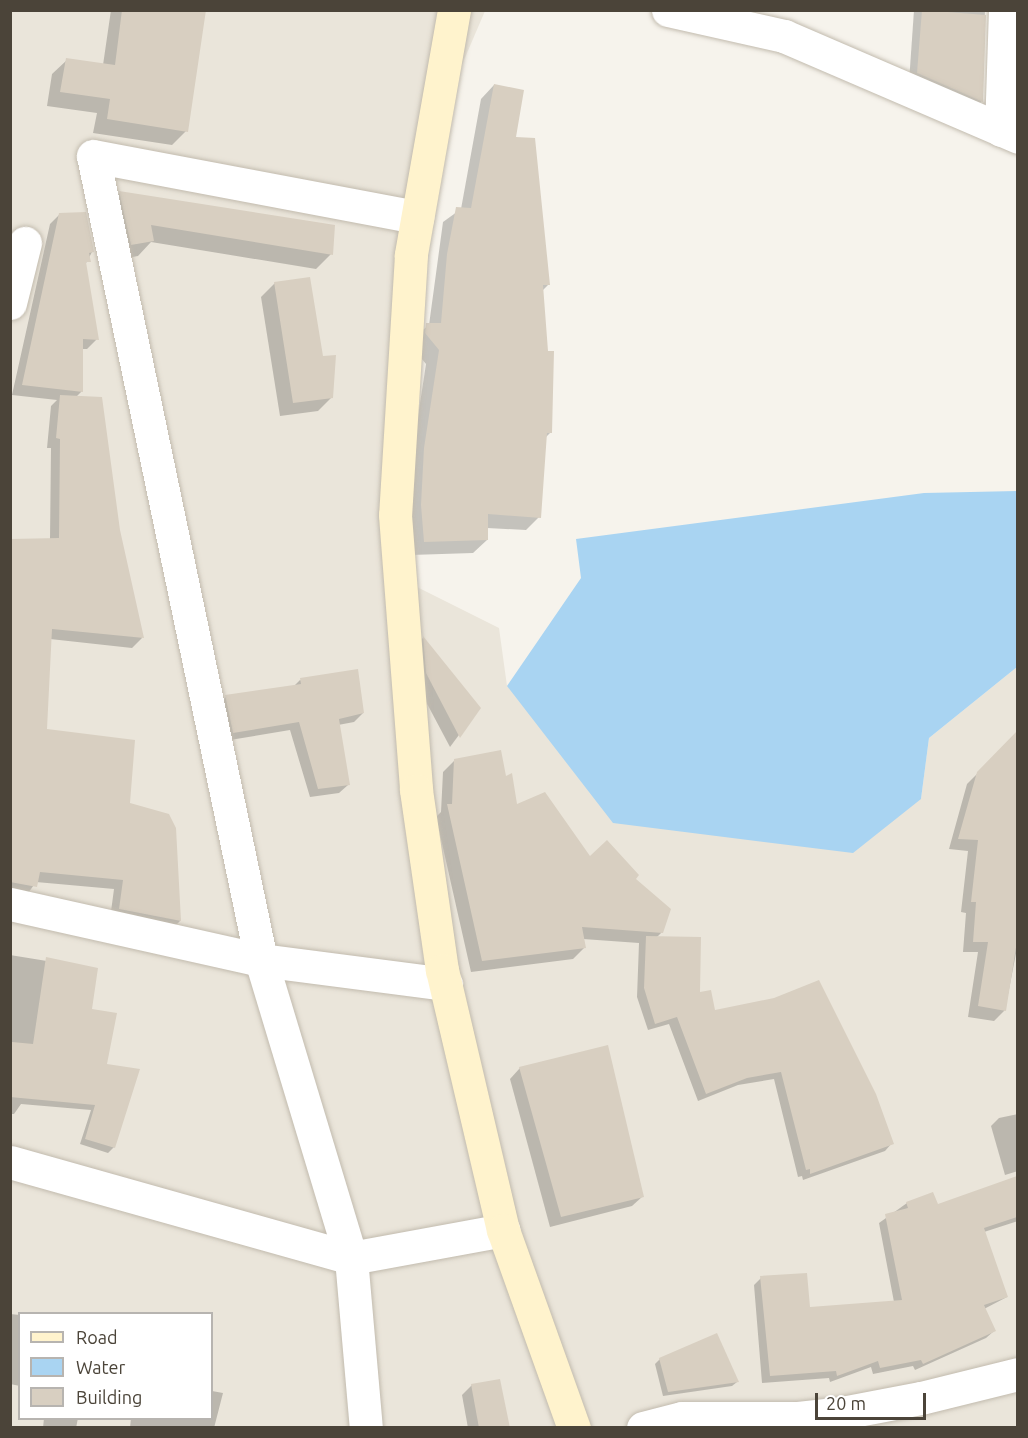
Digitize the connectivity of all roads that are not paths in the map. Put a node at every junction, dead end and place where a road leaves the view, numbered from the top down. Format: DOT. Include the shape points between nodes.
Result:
graph roads {
  1 [pos="454,10"];
  2 [pos="668,10"];
  3 [pos="1005,10"];
  4 [pos="1009,134"];
  5 [pos="417,217"];
  6 [pos="25,243"];
  7 [pos="10,303"];
  8 [pos="10,904"];
  9 [pos="261,960"];
  10 [pos="446,984"];
  11 [pos="10,1162"];
  12 [pos="503,1230"];
  13 [pos="351,1257"];
  14 [pos="1017,1374"];
  15 [pos="803,1423"];
  16 [pos="366,1428"];
  17 [pos="574,1428"];
  18 [pos="643,1428"];
  1 -- 5 [label="main road"];
  2 -- 4 [label="street" via="784,36"];
  3 -- 4 [label="street"];
  5 -- 9 [label="street" via="93,156"];
  5 -- 10 [label="main road" via="411,255 395,514 416,790"];
  6 -- 7 [label="street"];
  8 -- 9 [label="street"];
  9 -- 10 [label="street"];
  9 -- 13 [label="street"];
  10 -- 12 [label="main road"];
  11 -- 13 [label="street"];
  12 -- 13 [label="street"];
  12 -- 17 [label="main road"];
  13 -- 16 [label="street"];
  14 -- 15 [label="street"];
  15 -- 18 [label="street" via="682,1418"];
}
